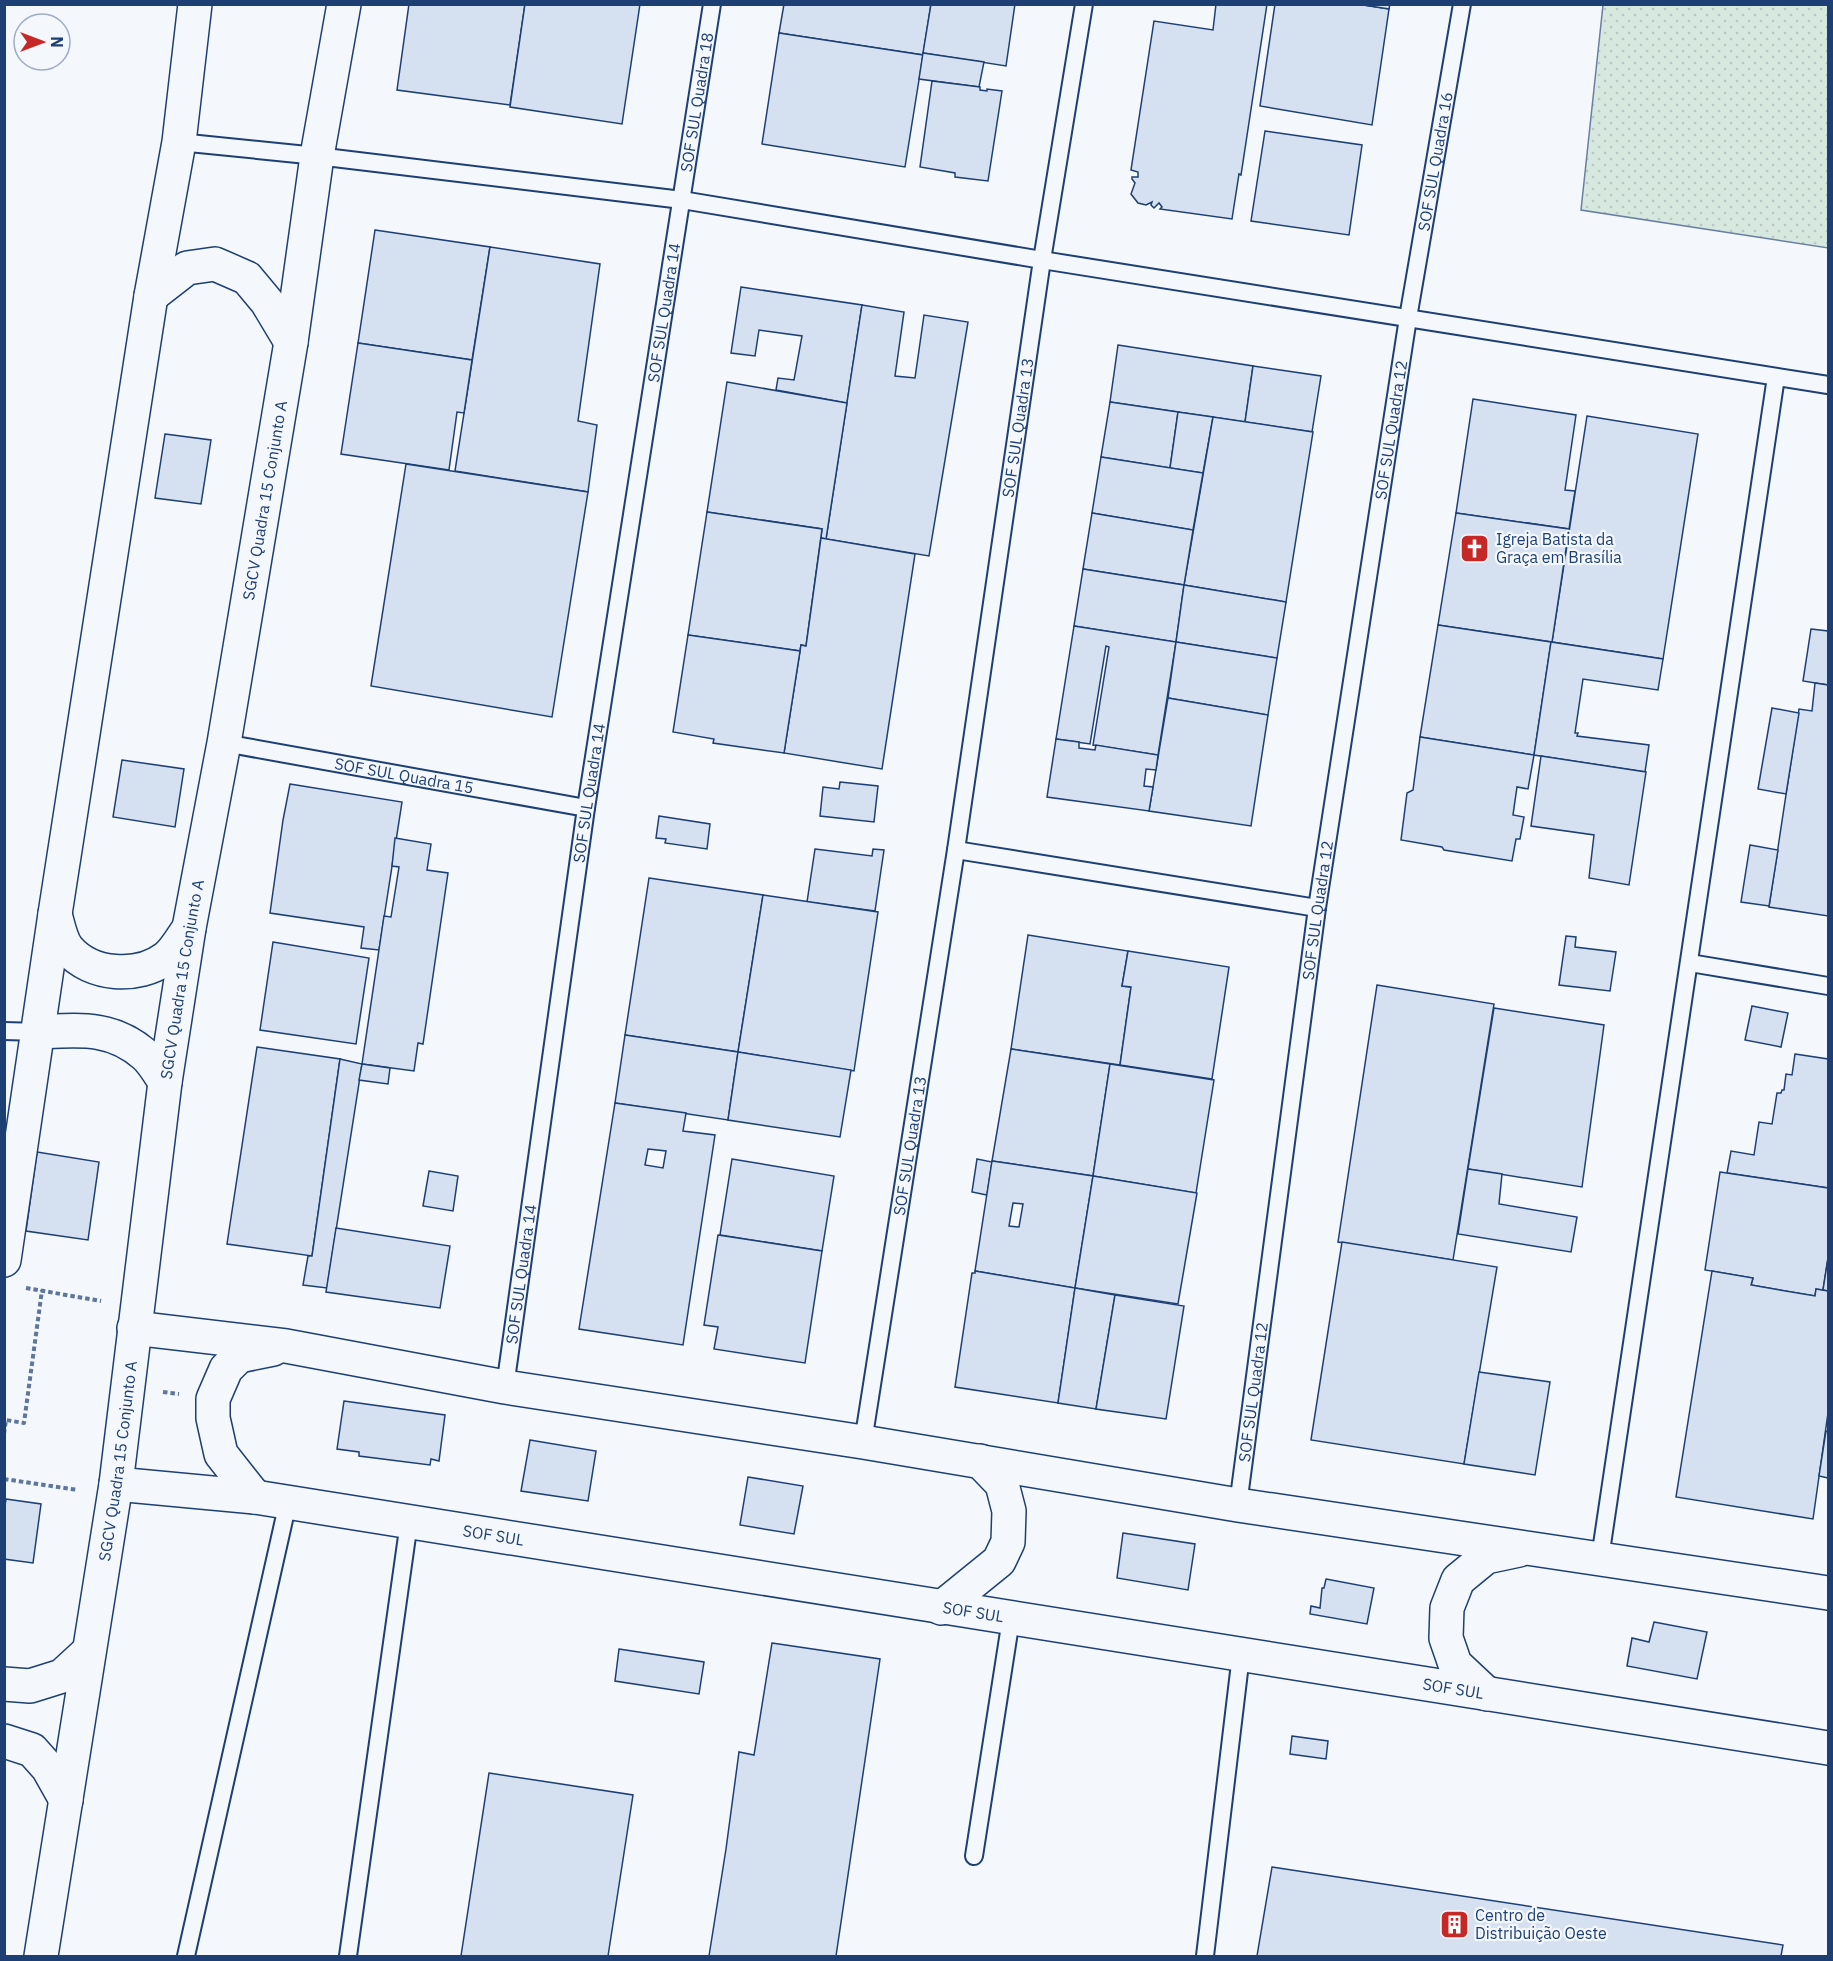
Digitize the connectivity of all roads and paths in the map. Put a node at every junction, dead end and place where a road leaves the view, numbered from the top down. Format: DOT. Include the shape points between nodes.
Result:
graph roads {
  1 [pos="195,4"];
  2 [pos="344,4"];
  3 [pos="712,4"];
  4 [pos="1084,4"];
  5 [pos="1462,4"];
  6 [pos="178,142"];
  7 [pos="317,156"];
  8 [pos="682,200"];
  9 [pos="1042,260"];
  10 [pos="151,296"];
  11 [pos="1408,318"];
  12 [pos="291,342"];
  13 [pos="1776,377"];
  14 [pos="1828,385"];
  15 [pos="224,743"];
  16 [pos="586,808"];
  17 [pos="956,850"];
  18 [pos="1317,908"];
  19 [pos="55,914"];
  20 [pos="189,928"];
  21 [pos="1690,963"];
  22 [pos="1828,986"];
  23 [pos="4,1031"];
  24 [pos="39,1032"];
  25 [pos="165,1082"];
  26 [pos="13,1134"];
  27 [pos="4,1260"];
  28 [pos="23,1287"];
  29 [pos="42,1290"];
  30 [pos="135,1317"];
  31 [pos="286,1347"];
  32 [pos="128,1387"];
  33 [pos="505,1387"];
  34 [pos="213,1399"];
  35 [pos="4,1434"];
  36 [pos="863,1442"];
  37 [pos="980,1461"];
  38 [pos="4,1479"];
  39 [pos="115,1490"];
  40 [pos="255,1497"];
  41 [pos="288,1502"];
  42 [pos="1238,1504"];
  43 [pos="409,1522"];
  44 [pos="1527,1548"];
  45 [pos="1600,1558"];
  46 [pos="1828,1593"];
  47 [pos="941,1608"];
  48 [pos="1011,1619"];
  49 [pos="87,1653"];
  50 [pos="1241,1655"];
  51 [pos="4,1684"];
  52 [pos="1487,1694"];
  53 [pos="4,1741"];
  54 [pos="1828,1748"];
  55 [pos="66,1800"];
  56 [pos="974,1856"];
  57 [pos="41,1956"];
  58 [pos="186,1956"];
  59 [pos="348,1956"];
  60 [pos="1205,1956"];
  1 -- 6 [label="street"];
  2 -- 7 [label="street, SGCV Quadra 15 Conjunto A"];
  3 -- 8 [label="lane, SOF SUL Quadra 18"];
  4 -- 9 [label="lane, SOF SUL Quadra 13"];
  5 -- 11 [label="lane, SOF SUL Quadra 16"];
  6 -- 7 [label="lane"];
  6 -- 10 [label="street"];
  7 -- 8 [label="lane"];
  7 -- 12 [label="street, SGCV Quadra 15 Conjunto A"];
  8 -- 9 [label="lane"];
  8 -- 16 [label="lane, SOF SUL Quadra 14"];
  9 -- 11 [label="lane"];
  9 -- 17 [label="lane, SOF SUL Quadra 13"];
  10 -- 12 [label="street" via="187,268 215,264 247,278"];
  10 -- 19 [label="street"];
  11 -- 13 [label="lane"];
  11 -- 18 [label="lane, SOF SUL Quadra 12"];
  12 -- 15 [label="street, SGCV Quadra 15 Conjunto A"];
  13 -- 14 [label="lane"];
  13 -- 21 [label="lane"];
  15 -- 16 [label="lane, SOF SUL Quadra 15"];
  15 -- 20 [label="street, SGCV Quadra 15 Conjunto A"];
  16 -- 33 [label="lane, SOF SUL Quadra 14"];
  17 -- 18 [label="lane"];
  17 -- 36 [label="lane, SOF SUL Quadra 13"];
  18 -- 42 [label="lane, SOF SUL Quadra 12"];
  19 -- 20 [label="street" via="66,948 86,964 117,972 145,969 167,957"];
  19 -- 24 [label="street"];
  20 -- 25 [label="street, SGCV Quadra 15 Conjunto A"];
  21 -- 22 [label="lane"];
  21 -- 45 [label="lane"];
  23 -- 24 [label="lane"];
  24 -- 25 [label="street" via="103,1032 129,1043 147,1057"];
  24 -- 26 [label="street"];
  25 -- 30 [label="street, SGCV Quadra 15 Conjunto A"];
  26 -- 27 [label="street"];
  28 -- 29 [label="path"];
  29 -- 30 [label="path"];
  29 -- 35 [label="path" via="24,1423 6,1420"];
  30 -- 31 [label="street"];
  30 -- 32 [label="street, SGCV Quadra 15 Conjunto A"];
  31 -- 33 [label="street"];
  31 -- 34 [label="street" via="239,1356 226,1369"];
  32 -- 34 [label="path"];
  32 -- 39 [label="street, SGCV Quadra 15 Conjunto A"];
  33 -- 36 [label="street"];
  34 -- 40 [label="street" via="221,1454"];
  36 -- 37 [label="street"];
  37 -- 42 [label="street"];
  37 -- 47 [label="street" via="1002,1484 1009,1511 1008,1542 999,1561"];
  38 -- 39 [label="path"];
  39 -- 40 [label="street, SOF SUL"];
  39 -- 49 [label="street, SGCV Quadra 15 Conjunto A"];
  40 -- 41 [label="street, SOF SUL"];
  41 -- 43 [label="street, SOF SUL"];
  41 -- 58 [label="lane"];
  42 -- 44 [label="street"];
  43 -- 47 [label="street, SOF SUL"];
  43 -- 59 [label="lane"];
  44 -- 45 [label="street"];
  44 -- 52 [label="street" via="1486,1557 1458,1580 1447,1608 1446,1638 1455,1664"];
  45 -- 46 [label="street"];
  47 -- 48 [label="street, SOF SUL"];
  48 -- 50 [label="street, SOF SUL"];
  48 -- 56 [label="lane"];
  49 -- 51 [label="street" via="62,1676 30,1686"];
  49 -- 55 [label="street, SGCV Quadra 15 Conjunto A"];
  50 -- 52 [label="street, SOF SUL"];
  50 -- 60 [label="lane"];
  52 -- 54 [label="street, SOF SUL"];
  53 -- 55 [label="street" via="32,1750 48,1768"];
  55 -- 57 [label="street, SGCV Quadra 15 Conjunto A"];
}
